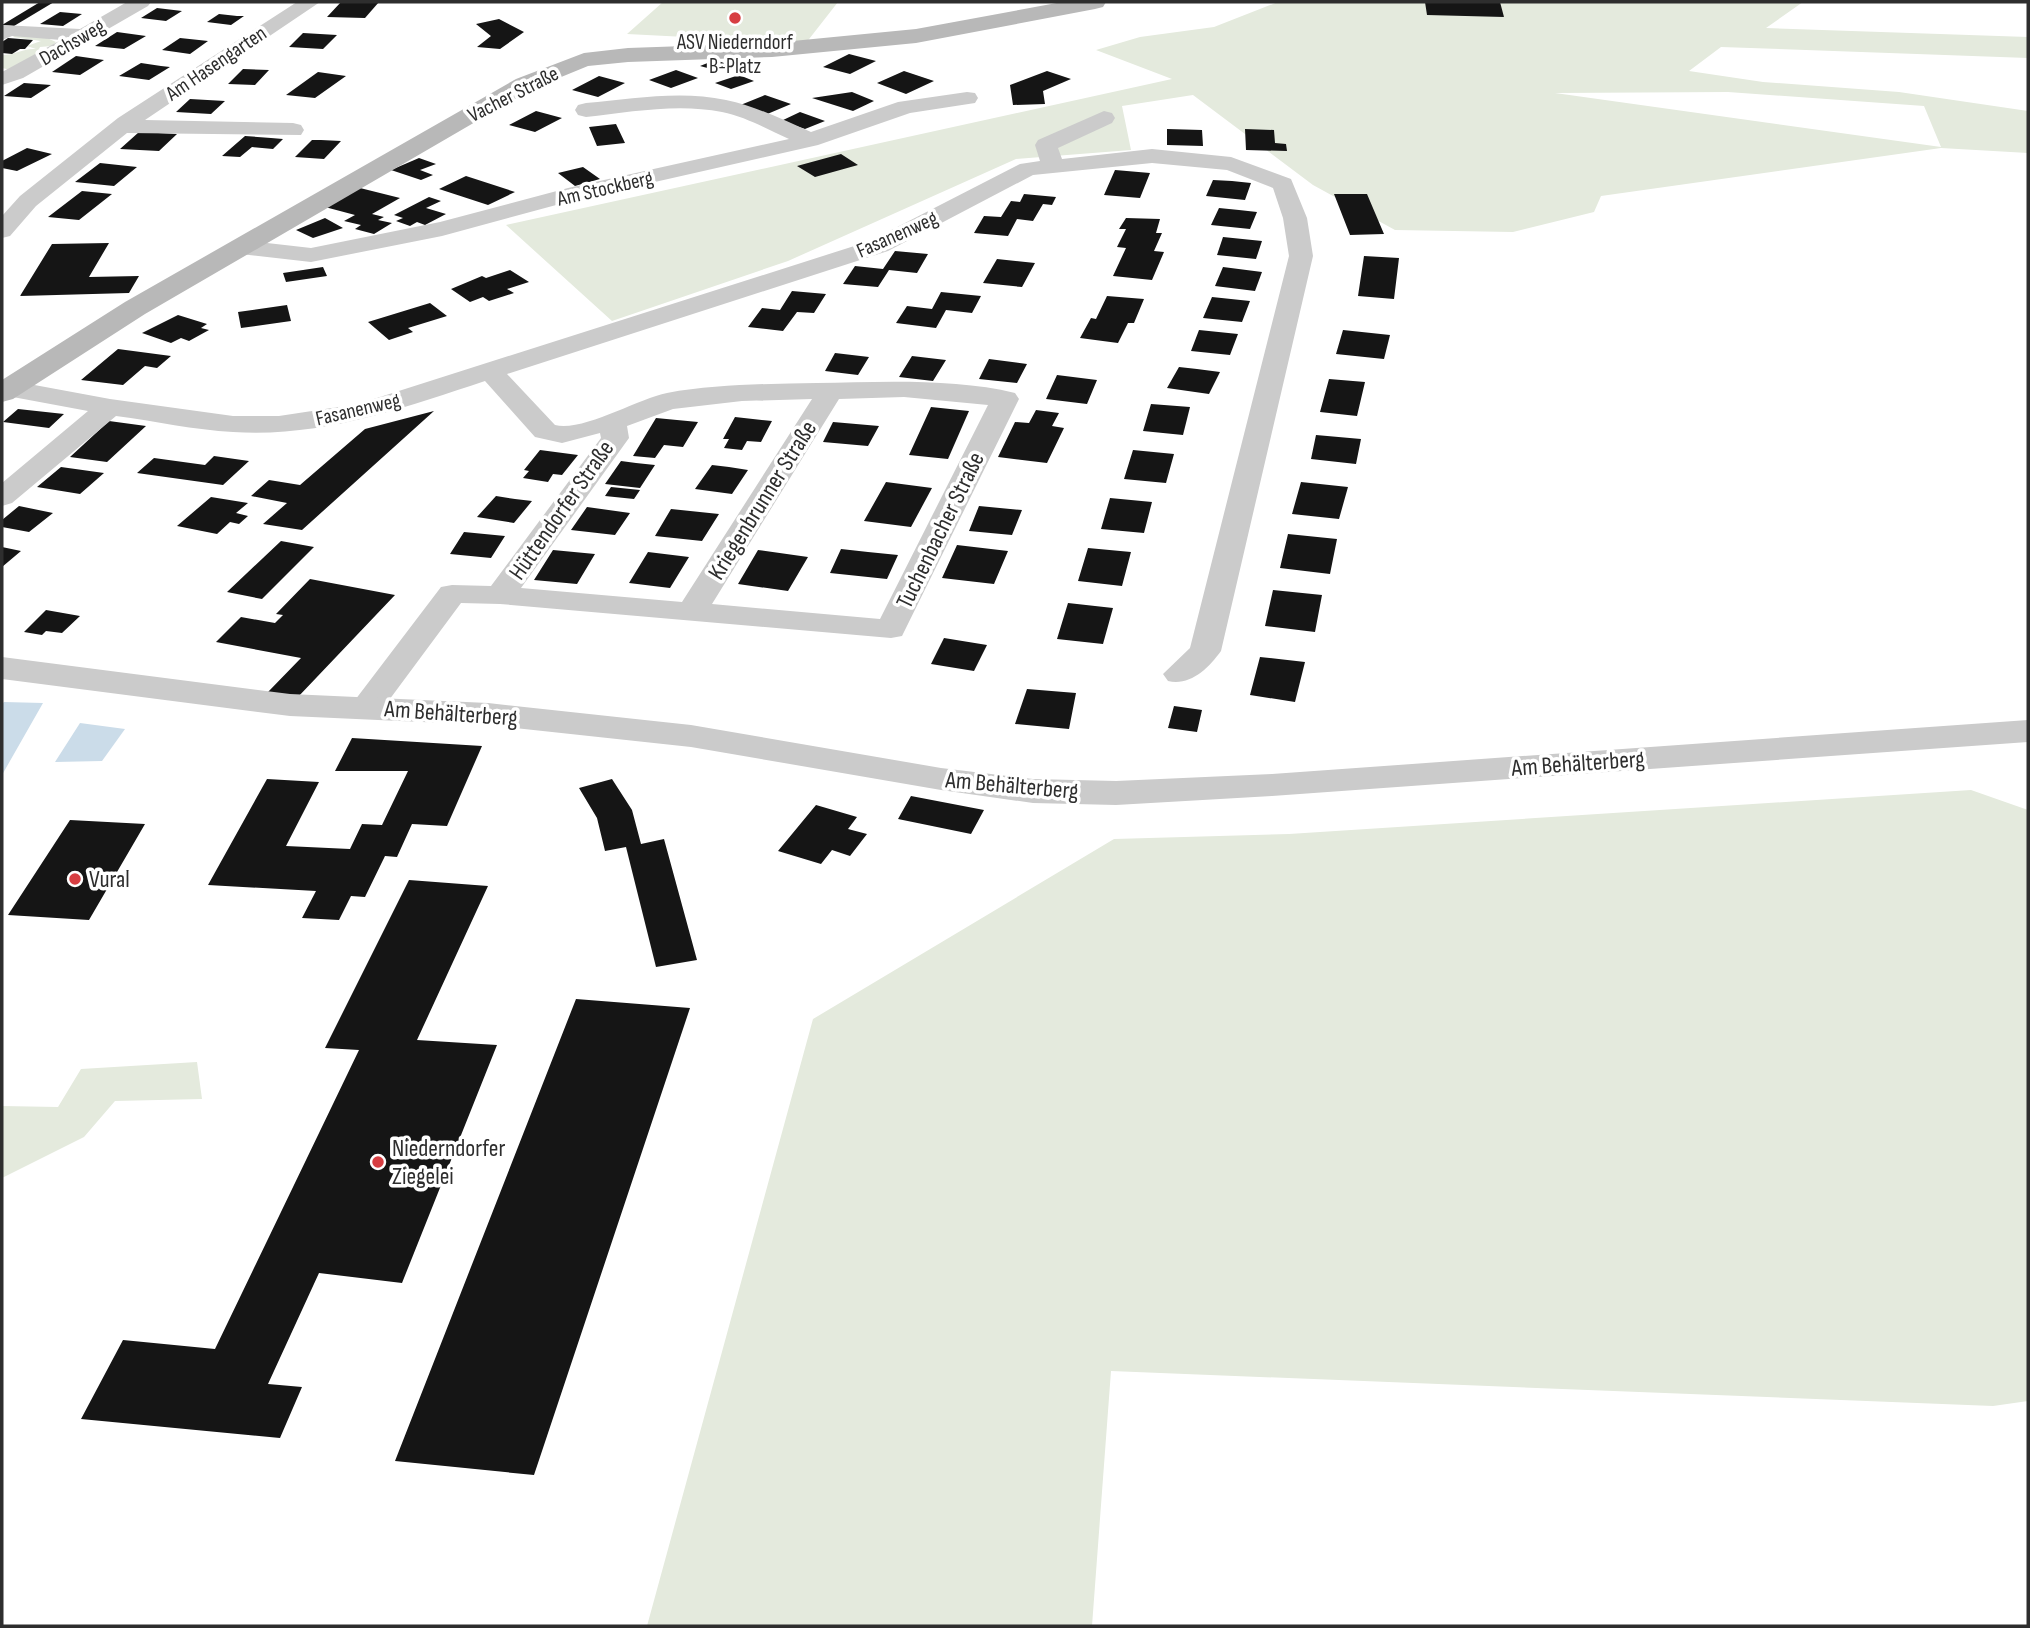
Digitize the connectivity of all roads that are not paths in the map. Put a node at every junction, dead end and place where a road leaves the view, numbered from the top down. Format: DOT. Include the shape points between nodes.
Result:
graph roads {
  1 [pos="141,2"];
  2 [pos="310,2"];
  3 [pos="1095,2"];
  4 [pos="2,34"];
  5 [pos="84,35"];
  6 [pos="2,79"];
  7 [pos="967,98"];
  8 [pos="586,110"];
  9 [pos="1104,118"];
  10 [pos="123,126"];
  11 [pos="293,130"];
  12 [pos="810,140"];
  13 [pos="1053,166"];
  14 [pos="2,196"];
  15 [pos="28,201"];
  16 [pos="2,231"];
  17 [pos="240,247"];
  18 [pos="490,371"];
  19 [pos="832,389"];
  20 [pos="4,390"];
  21 [pos="110,407"];
  22 [pos="612,422"];
  23 [pos="2,497"];
  24 [pos="500,595"];
  25 [pos="692,611"];
  26 [pos="2,668"];
  27 [pos="1179,674"];
  28 [pos="366,708"];
  29 [pos="2028,731"];
  1 -- 5 [label="street, Dachsweg"];
  2 -- 10 [label="street, Am Hasengarten"];
  3 -- 17 [label="main road, Vacher Straße" via="916,36 772,50 584,60 524,84"];
  4 -- 5 [label="street" via="8,30"];
  5 -- 6 [label="street, Dachsweg"];
  7 -- 12 [label="street, Am Stockberg" via="906,107"];
  8 -- 12 [label="street" via="715,104"];
  9 -- 13 [label="street" via="1046,145"];
  10 -- 11 [label="street, Am Hasengarten"];
  10 -- 15 [label="street, Am Hasengarten"];
  12 -- 17 [label="street, Am Stockberg" via="442,229 310,255"];
  13 -- 18 [label="street, Fasanenweg" via="1028,169 879,246"];
  13 -- 27 [label="street, Fasanenweg" via="1152,156 1231,164 1283,184 1295,218 1301,256 1205,651"];
  14 -- 15 [label="street"];
  15 -- 16 [label="street, Am Hasengarten"];
  17 -- 20 [label="main road, Vacher Straße"];
  18 -- 21 [label="street, Fasanenweg" via="362,412 279,424 233,424"];
  18 -- 22 [label="street, Tuchenbacher Straße" via="545,431 562,435"];
  19 -- 22 [label="street, Tuchenbacher Straße" via="668,401"];
  19 -- 25 [label="street, Kriegenbrunner Straße"];
  19 -- 25 [label="street, Tuchenbacher Straße" via="904,389 1005,399 891,629"];
  20 -- 21 [label="street, Fasanenweg"];
  21 -- 23 [label="street"];
  22 -- 24 [label="street, Hüttendorfer Straße" via="615,438"];
  24 -- 25 [label="street, Tuchenbacher Straße"];
  24 -- 28 [label="street, Tuchenbacher Straße" via="452,594"];
  26 -- 28 [label="street, Am Behälterberg" via="290,705"];
  28 -- 29 [label="street, Am Behälterberg" via="488,714 691,736 941,779 1033,790 1116,793"];
}
